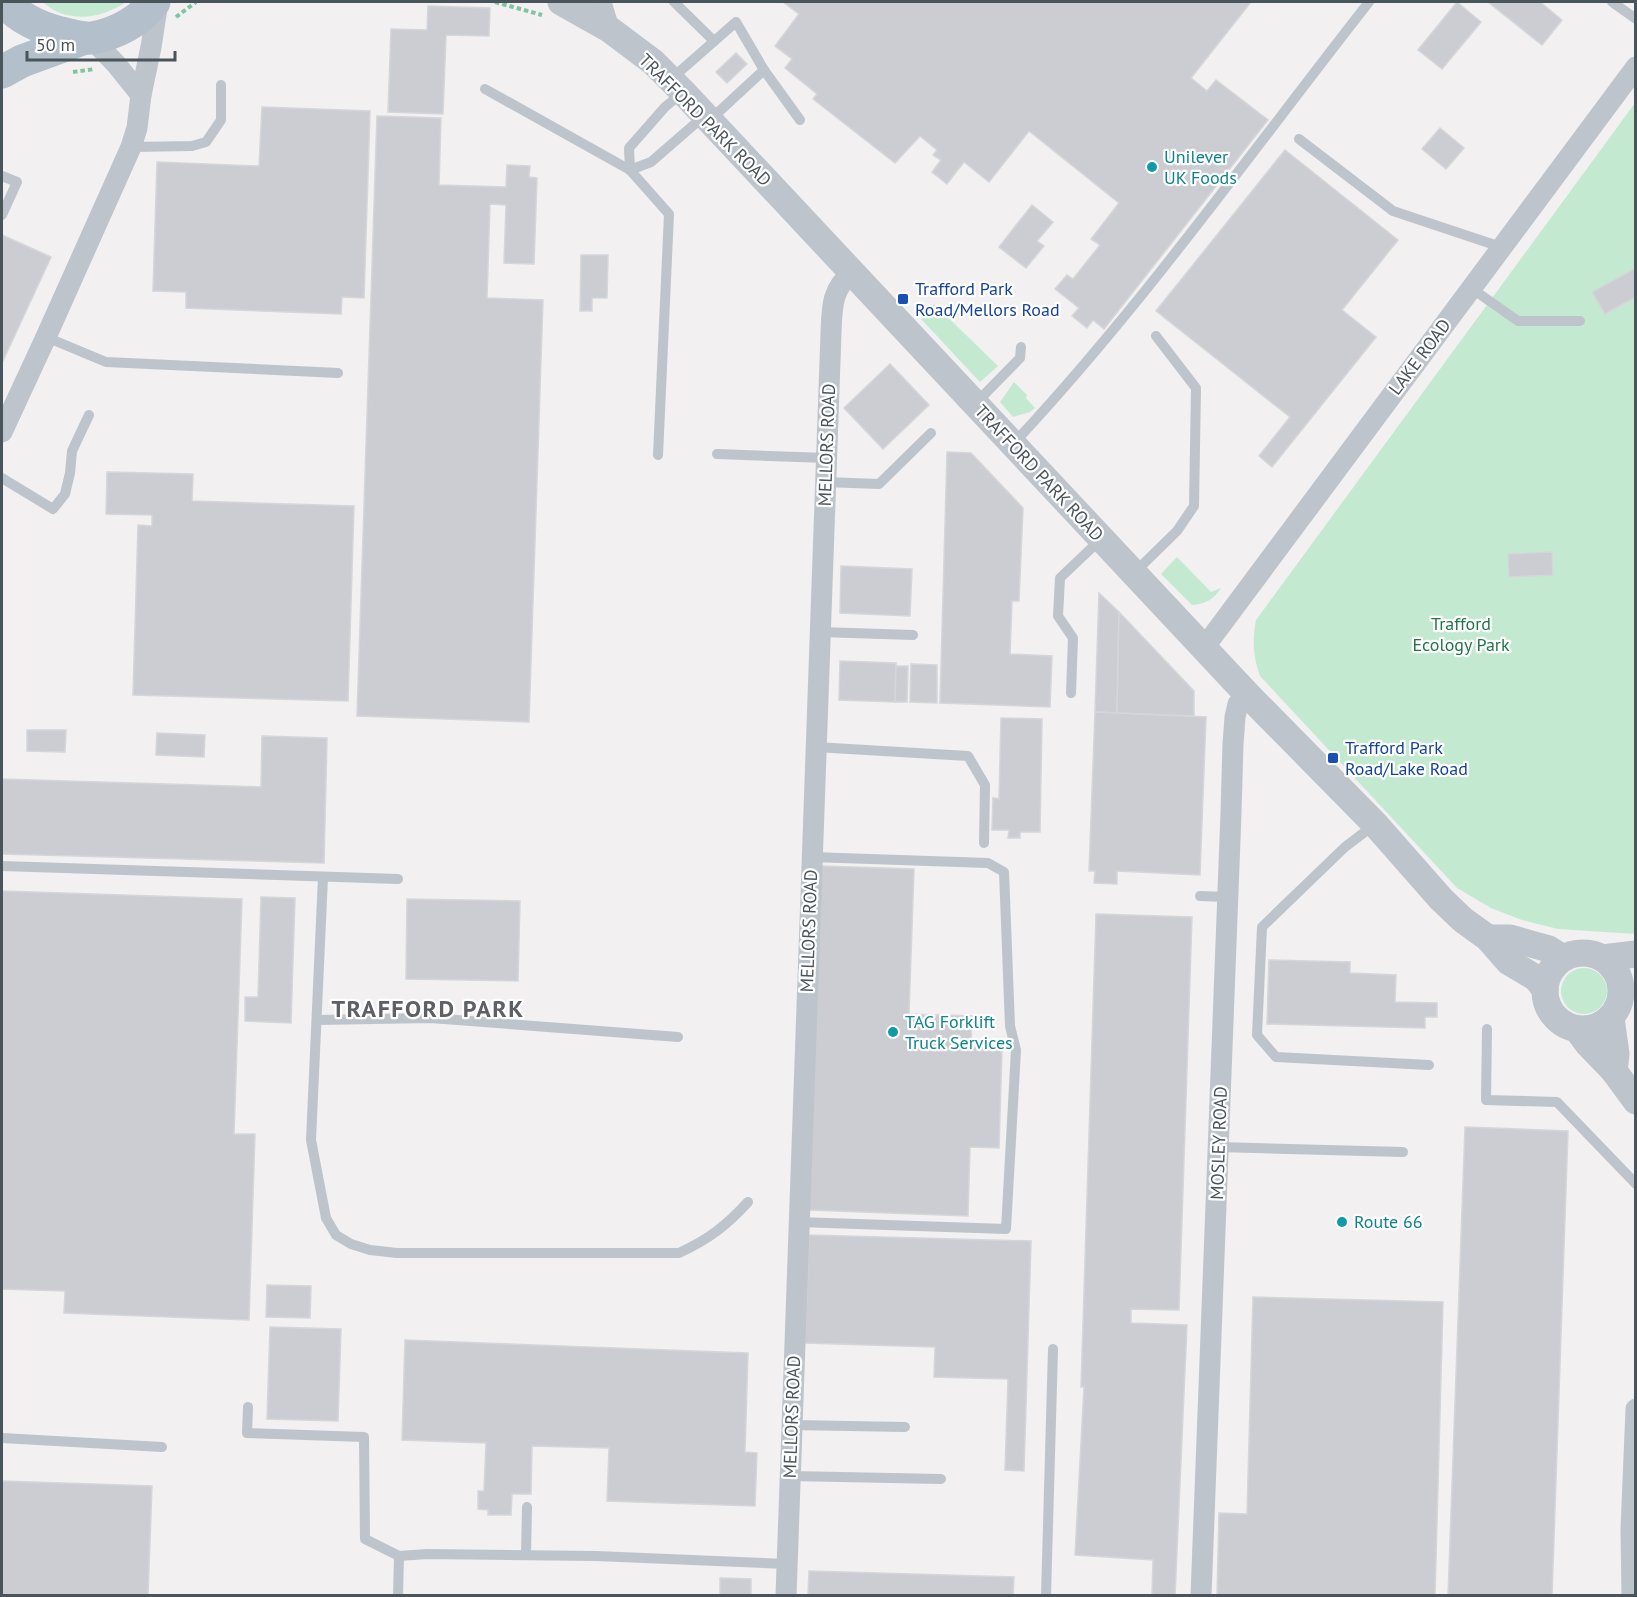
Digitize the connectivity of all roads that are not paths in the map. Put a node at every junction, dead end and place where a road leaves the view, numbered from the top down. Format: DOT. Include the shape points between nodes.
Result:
graph roads {
  1 [pos="5,2"];
  2 [pos="156,2"];
  3 [pos="561,2"];
  4 [pos="601,2"];
  5 [pos="675,2"];
  6 [pos="1369,2"];
  7 [pos="1612,2"];
  8 [pos="1635,19"];
  9 [pos="609,29"];
  10 [pos="88,38"];
  11 [pos="714,41"];
  12 [pos="1635,67"];
  13 [pos="764,70"];
  14 [pos="2,72"];
  15 [pos="221,85"];
  16 [pos="676,86"];
  17 [pos="485,89"];
  18 [pos="141,94"];
  19 [pos="707,118"];
  20 [pos="800,120"];
  21 [pos="1299,139"];
  22 [pos="131,147"];
  23 [pos="630,170"];
  24 [pos="2,176"];
  25 [pos="2,215"];
  26 [pos="1501,247"];
  27 [pos="852,273"];
  28 [pos="1471,288"];
  29 [pos="1580,321"];
  30 [pos="1156,336"];
  31 [pos="46,337"];
  32 [pos="1021,347"];
  33 [pos="338,372"];
  34 [pos="974,404"];
  35 [pos="89,415"];
  36 [pos="2,432"];
  37 [pos="931,433"];
  38 [pos="1013,444"];
  39 [pos="717,454"];
  40 [pos="658,455"];
  41 [pos="826,458"];
  42 [pos="2,478"];
  43 [pos="825,482"];
  44 [pos="1101,538"];
  45 [pos="1134,573"];
  46 [pos="820,632"];
  47 [pos="913,635"];
  48 [pos="1203,646"];
  49 [pos="1071,693"];
  50 [pos="1247,694"];
  51 [pos="815,747"];
  52 [pos="1374,824"];
  53 [pos="984,843"];
  54 [pos="811,857"];
  55 [pos="2,866"];
  56 [pos="323,877"];
  57 [pos="398,879"];
  58 [pos="1200,896"];
  59 [pos="1228,897"];
  60 [pos="1488,938"];
  61 [pos="1635,954"];
  62 [pos="1563,958"];
  63 [pos="1602,958"];
  64 [pos="1545,989"];
  65 [pos="1622,1004"];
  66 [pos="317,1020"];
  67 [pos="1487,1029"];
  68 [pos="1577,1029"];
  69 [pos="678,1037"];
  70 [pos="1429,1065"];
  71 [pos="1614,1071"];
  72 [pos="1635,1101"];
  73 [pos="1218,1148"];
  74 [pos="1403,1152"];
  75 [pos="1635,1184"];
  76 [pos="748,1202"];
  77 [pos="798,1222"];
  78 [pos="1053,1349"];
  79 [pos="248,1407"];
  80 [pos="1635,1409"];
  81 [pos="792,1425"];
  82 [pos="905,1427"];
  83 [pos="2,1438"];
  84 [pos="162,1447"];
  85 [pos="790,1476"];
  86 [pos="941,1479"];
  87 [pos="527,1507"];
  88 [pos="526,1555"];
  89 [pos="399,1556"];
  90 [pos="787,1564"];
  91 [pos="398,1596"];
  92 [pos="786,1596"];
  93 [pos="1046,1596"];
  94 [pos="1201,1596"];
  95 [pos="1632,1596"];
  1 -- 10 [label="main road" via="31,23 56,33"];
  2 -- 10 [label="main road" via="134,21"];
  2 -- 18 [label="street"];
  3 -- 9 [label="street, TRAFFORD PARK ROAD"];
  4 -- 9 [label="street"];
  5 -- 11 [label="lane"];
  6 -- 38 [label="lane" via="1133,306"];
  7 -- 8 [label="lane"];
  9 -- 16 [label="street, TRAFFORD PARK ROAD" via="653,62"];
  10 -- 14 [label="main road"];
  10 -- 18 [label="street"];
  11 -- 13 [label="lane" via="736,22"];
  11 -- 16 [label="lane"];
  12 -- 26 [label="street, LAKE ROAD"];
  13 -- 19 [label="lane"];
  13 -- 20 [label="lane"];
  15 -- 22 [label="lane" via="221,120 206,142 192,146"];
  16 -- 19 [label="street, TRAFFORD PARK ROAD"];
  16 -- 23 [label="lane" via="665,107 629,148"];
  17 -- 23 [label="lane"];
  18 -- 22 [label="street"];
  19 -- 23 [label="lane" via="651,162"];
  19 -- 27 [label="street, TRAFFORD PARK ROAD"];
  21 -- 26 [label="lane" via="1393,211"];
  22 -- 31 [label="street"];
  23 -- 40 [label="lane" via="669,214"];
  24 -- 25 [label="lane" via="17,182"];
  26 -- 28 [label="street, LAKE ROAD"];
  27 -- 34 [label="street, TRAFFORD PARK ROAD"];
  27 -- 41 [label="street, MELLORS ROAD" via="842,281 832,308"];
  28 -- 29 [label="lane" via="1518,321"];
  28 -- 48 [label="street, LAKE ROAD"];
  30 -- 45 [label="lane" via="1196,388 1194,506 1177,531"];
  31 -- 33 [label="lane" via="106,362"];
  31 -- 36 [label="street"];
  32 -- 34 [label="lane" via="1020,358"];
  34 -- 38 [label="street, TRAFFORD PARK ROAD"];
  35 -- 42 [label="lane" via="72,451 64,494 53,509"];
  37 -- 43 [label="lane" via="879,483"];
  38 -- 44 [label="street, TRAFFORD PARK ROAD"];
  39 -- 41 [label="lane"];
  41 -- 43 [label="street, MELLORS ROAD"];
  43 -- 46 [label="street, MELLORS ROAD"];
  44 -- 45 [label="street, TRAFFORD PARK ROAD"];
  44 -- 49 [label="lane" via="1060,578 1058,616 1073,638"];
  45 -- 48 [label="street, TRAFFORD PARK ROAD"];
  46 -- 47 [label="lane"];
  46 -- 51 [label="street, MELLORS ROAD"];
  48 -- 50 [label="street, TRAFFORD PARK ROAD"];
  50 -- 52 [label="street, TRAFFORD PARK ROAD"];
  50 -- 59 [label="street, MOSLEY ROAD" via="1238,704 1235,717"];
  51 -- 53 [label="lane" via="968,756 985,785"];
  51 -- 54 [label="street, MELLORS ROAD"];
  52 -- 60 [label="street, TRAFFORD PARK ROAD" via="1441,899"];
  52 -- 70 [label="lane" via="1262,927 1257,1035 1276,1057"];
  54 -- 77 [label="street, MELLORS ROAD"];
  54 -- 77 [label="lane" via="988,863 1004,872 1010,1026 1016,1050 1006,1229"];
  55 -- 56 [label="lane"];
  56 -- 57 [label="lane"];
  56 -- 66 [label="lane"];
  58 -- 59 [label="lane"];
  59 -- 73 [label="street, MOSLEY ROAD"];
  60 -- 62 [label="street" via="1510,938 1549,949"];
  60 -- 64 [label="street, TRAFFORD PARK ROAD" via="1509,962 1536,978"];
  61 -- 63 [label="street"];
  62 -- 63 [label="street" via="1582,953"];
  62 -- 64 [label="street" via="1547,976"];
  63 -- 65 [label="street" via="1619,978"];
  64 -- 68 [label="street" via="1545,1000 1557,1019"];
  65 -- 68 [label="street" via="1600,1025"];
  65 -- 71 [label="street"];
  66 -- 69 [label="lane" via="431,1018"];
  66 -- 76 [label="lane" via="311,1140 326,1218 336,1235 351,1244 397,1254 680,1253 727,1224"];
  67 -- 75 [label="lane" via="1486,1100 1557,1102"];
  68 -- 71 [label="street"];
  71 -- 72 [label="street"];
  73 -- 74 [label="lane"];
  73 -- 94 [label="street, MOSLEY ROAD"];
  77 -- 81 [label="street, MELLORS ROAD"];
  78 -- 93 [label="lane"];
  79 -- 89 [label="lane" via="247,1433 364,1437 365,1539"];
  80 -- 95 [label="street"];
  81 -- 82 [label="lane"];
  81 -- 85 [label="street, MELLORS ROAD"];
  83 -- 84 [label="lane"];
  85 -- 86 [label="lane"];
  85 -- 90 [label="street, MELLORS ROAD"];
  87 -- 88 [label="lane"];
  88 -- 89 [label="lane"];
  88 -- 90 [label="lane"];
  89 -- 91 [label="lane"];
  90 -- 92 [label="street, MELLORS ROAD"];
}
